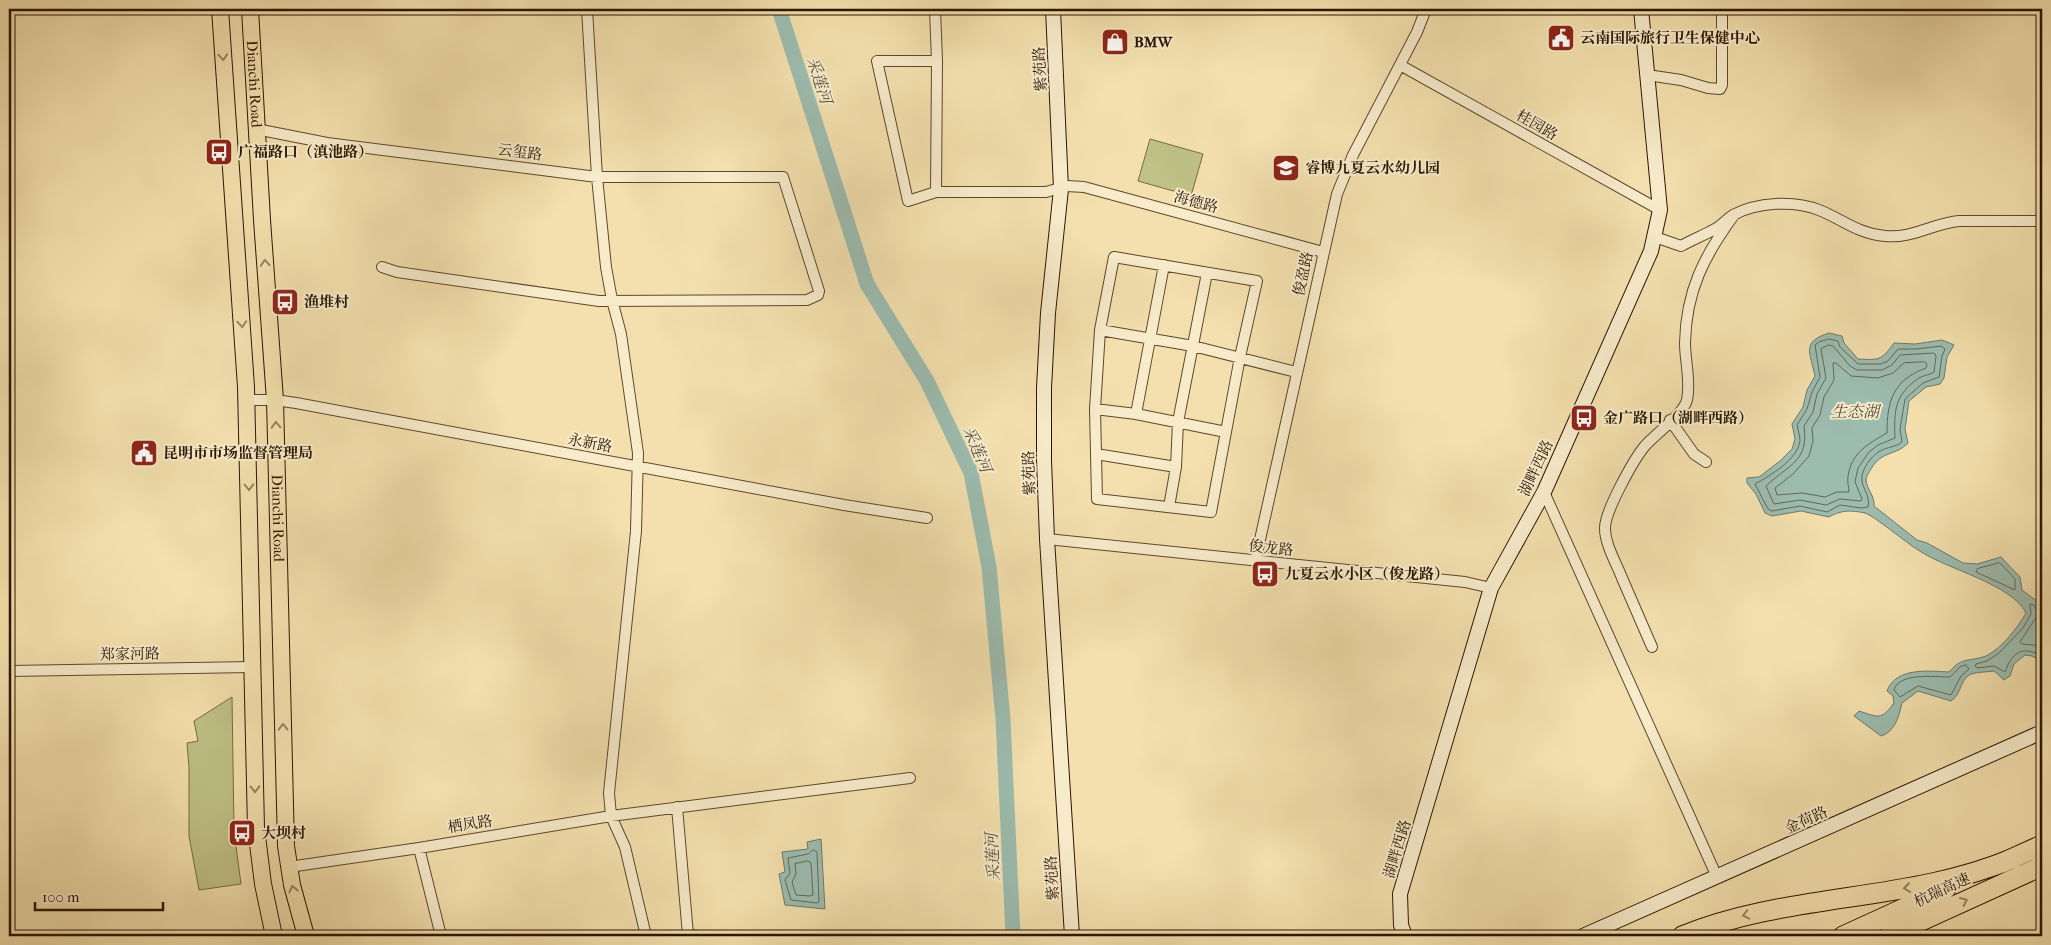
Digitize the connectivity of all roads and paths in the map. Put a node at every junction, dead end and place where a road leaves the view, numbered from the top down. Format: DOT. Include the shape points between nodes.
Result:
graph roads {
  1 [pos="220,9"];
  2 [pos="250,9"];
  3 [pos="588,9"];
  4 [pos="935,9"];
  5 [pos="1053,9"];
  6 [pos="1426,9"];
  7 [pos="1641,9"];
  8 [pos="1722,9"];
  9 [pos="937,61"];
  10 [pos="1400,65"];
  11 [pos="1647,75"];
  12 [pos="256,129"];
  13 [pos="597,177"];
  14 [pos="1061,189"];
  15 [pos="936,192"];
  16 [pos="1660,210"];
  17 [pos="1734,215"];
  18 [pos="2042,221"];
  19 [pos="1655,237"];
  20 [pos="1323,252"];
  21 [pos="1164,265"];
  22 [pos="382,267"];
  23 [pos="1207,273"];
  24 [pos="612,300"];
  25 [pos="1100,330"];
  26 [pos="1149,338"];
  27 [pos="1193,346"];
  28 [pos="1240,357"];
  29 [pos="1296,372"];
  30 [pos="246,400"];
  31 [pos="275,400"];
  32 [pos="1095,409"];
  33 [pos="1136,414"];
  34 [pos="1670,420"];
  35 [pos="1178,422"];
  36 [pos="1226,432"];
  37 [pos="1096,454"];
  38 [pos="1706,462"];
  39 [pos="637,467"];
  40 [pos="1176,467"];
  41 [pos="1544,492"];
  42 [pos="1169,507"];
  43 [pos="927,518"];
  44 [pos="1047,539"];
  45 [pos="1255,562"];
  46 [pos="1491,588"];
  47 [pos="1652,647"];
  48 [pos="252,667"];
  49 [pos="9,671"];
  50 [pos="2042,732"];
  51 [pos="910,778"];
  52 [pos="677,807"];
  53 [pos="611,816"];
  54 [pos="2042,845"];
  55 [pos="419,848"];
  56 [pos="2008,860"];
  57 [pos="2042,866"];
  58 [pos="290,867"];
  59 [pos="1717,877"];
  60 [pos="274,936"];
  61 [pos="306,936"];
  62 [pos="441,936"];
  63 [pos="646,936"];
  64 [pos="699,936"];
  65 [pos="1072,936"];
  66 [pos="1405,936"];
  67 [pos="1583,936"];
  68 [pos="1682,936"];
  69 [pos="1842,936"];
  70 [pos="1889,936"];
  1 -- 30 [label="main road, Dianchi Road, one-way"];
  2 -- 12 [label="main road, Dianchi Road"];
  3 -- 13 [label="street"];
  4 -- 9 [label="street"];
  5 -- 14 [label="street, 紫苑路"];
  6 -- 10 [label="street, 俊盈路"];
  7 -- 11 [label="street, 湖畔西路"];
  8 -- 11 [label="street" via="1720,89"];
  9 -- 15 [label="street"];
  9 -- 15 [label="street, 海德路" via="877,61 908,201"];
  10 -- 16 [label="street, 桂园路"];
  10 -- 20 [label="street, 俊盈路" via="1344,175"];
  11 -- 16 [label="street, 湖畔西路"];
  12 -- 13 [label="street, 云玺路" via="327,143"];
  31 -- 12 [label="main road, Dianchi Road, one-way"];
  13 -- 24 [label="street"];
  13 -- 24 [label="street, 云玺路" via="783,177 819,291 818,295 807,300"];
  14 -- 15 [label="street, 海德路" via="1046,192"];
  14 -- 20 [label="street, 海德路" via="1084,187"];
  14 -- 44 [label="street, 紫苑路" via="1044,388"];
  16 -- 19 [label="street, 湖畔西路"];
  17 -- 18 [label="street" via="1759,207 1799,205 1819,210 1861,232 1885,236 1910,235 1959,220"];
  17 -- 19 [label="street" via="1716,229 1681,246"];
  17 -- 34 [label="street" via="1704,260 1696,282 1688,317 1686,400"];
  19 -- 41 [label="street, 湖畔西路"];
  20 -- 29 [label="street, 俊盈路"];
  21 -- 23 [label="street"];
  21 -- 25 [label="street" via="1114,257"];
  21 -- 26 [label="street"];
  22 -- 24 [label="street" via="456,281 599,301"];
  23 -- 27 [label="street"];
  23 -- 28 [label="street" via="1257,281"];
  24 -- 39 [label="street" via="621,334 638,453"];
  25 -- 26 [label="street"];
  25 -- 32 [label="street"];
  26 -- 27 [label="street"];
  26 -- 33 [label="street"];
  27 -- 28 [label="street"];
  27 -- 35 [label="street"];
  28 -- 29 [label="street"];
  28 -- 36 [label="street"];
  29 -- 45 [label="street, 俊盈路"];
  30 -- 31 [label="street, 永新路"];
  30 -- 48 [label="main road, Dianchi Road, one-way"];
  31 -- 39 [label="street, 永新路"];
  58 -- 31 [label="main road, Dianchi Road, one-way" via="285,807"];
  32 -- 33 [label="street"];
  32 -- 37 [label="street"];
  33 -- 35 [label="street"];
  34 -- 38 [label="street" via="1694,454"];
  34 -- 47 [label="street" via="1642,450 1608,512 1605,528 1609,548"];
  35 -- 36 [label="street"];
  35 -- 40 [label="street"];
  36 -- 42 [label="street" via="1211,512"];
  37 -- 40 [label="street"];
  37 -- 42 [label="street" via="1097,499"];
  39 -- 43 [label="street, 永新路"];
  39 -- 53 [label="street" via="636,531 609,793"];
  40 -- 42 [label="street"];
  41 -- 46 [label="street, 湖畔西路"];
  41 -- 59 [label="street"];
  44 -- 45 [label="street, 俊龙路"];
  44 -- 65 [label="street, 紫苑路"];
  45 -- 46 [label="street, 俊龙路" via="1465,582"];
  46 -- 66 [label="street, 湖畔西路" via="1400,894 1401,925"];
  48 -- 49 [label="street, 郑家河路"];
  48 -- 60 [label="main road, Dianchi Road, one-way" via="258,851"];
  50 -- 59 [label="street, 金荷路"];
  51 -- 52 [label="street, 栖凤路"];
  52 -- 53 [label="street, 栖凤路"];
  52 -- 64 [label="street" via="688,935"];
  53 -- 55 [label="street, 栖凤路"];
  53 -- 63 [label="street" via="625,847"];
  54 -- 56 [label="highway, 杭瑞高速"];
  55 -- 58 [label="street, 栖凤路"];
  55 -- 62 [label="street"];
  56 -- 68 [label="highway, one-way" via="1931,884 1748,915"];
  56 -- 69 [label="highway, 杭瑞高速"];
  70 -- 57 [label="highway, 杭瑞高速, one-way"];
  61 -- 58 [label="main road, Dianchi Road, one-way"];
  59 -- 67 [label="street, 金荷路"];
}
